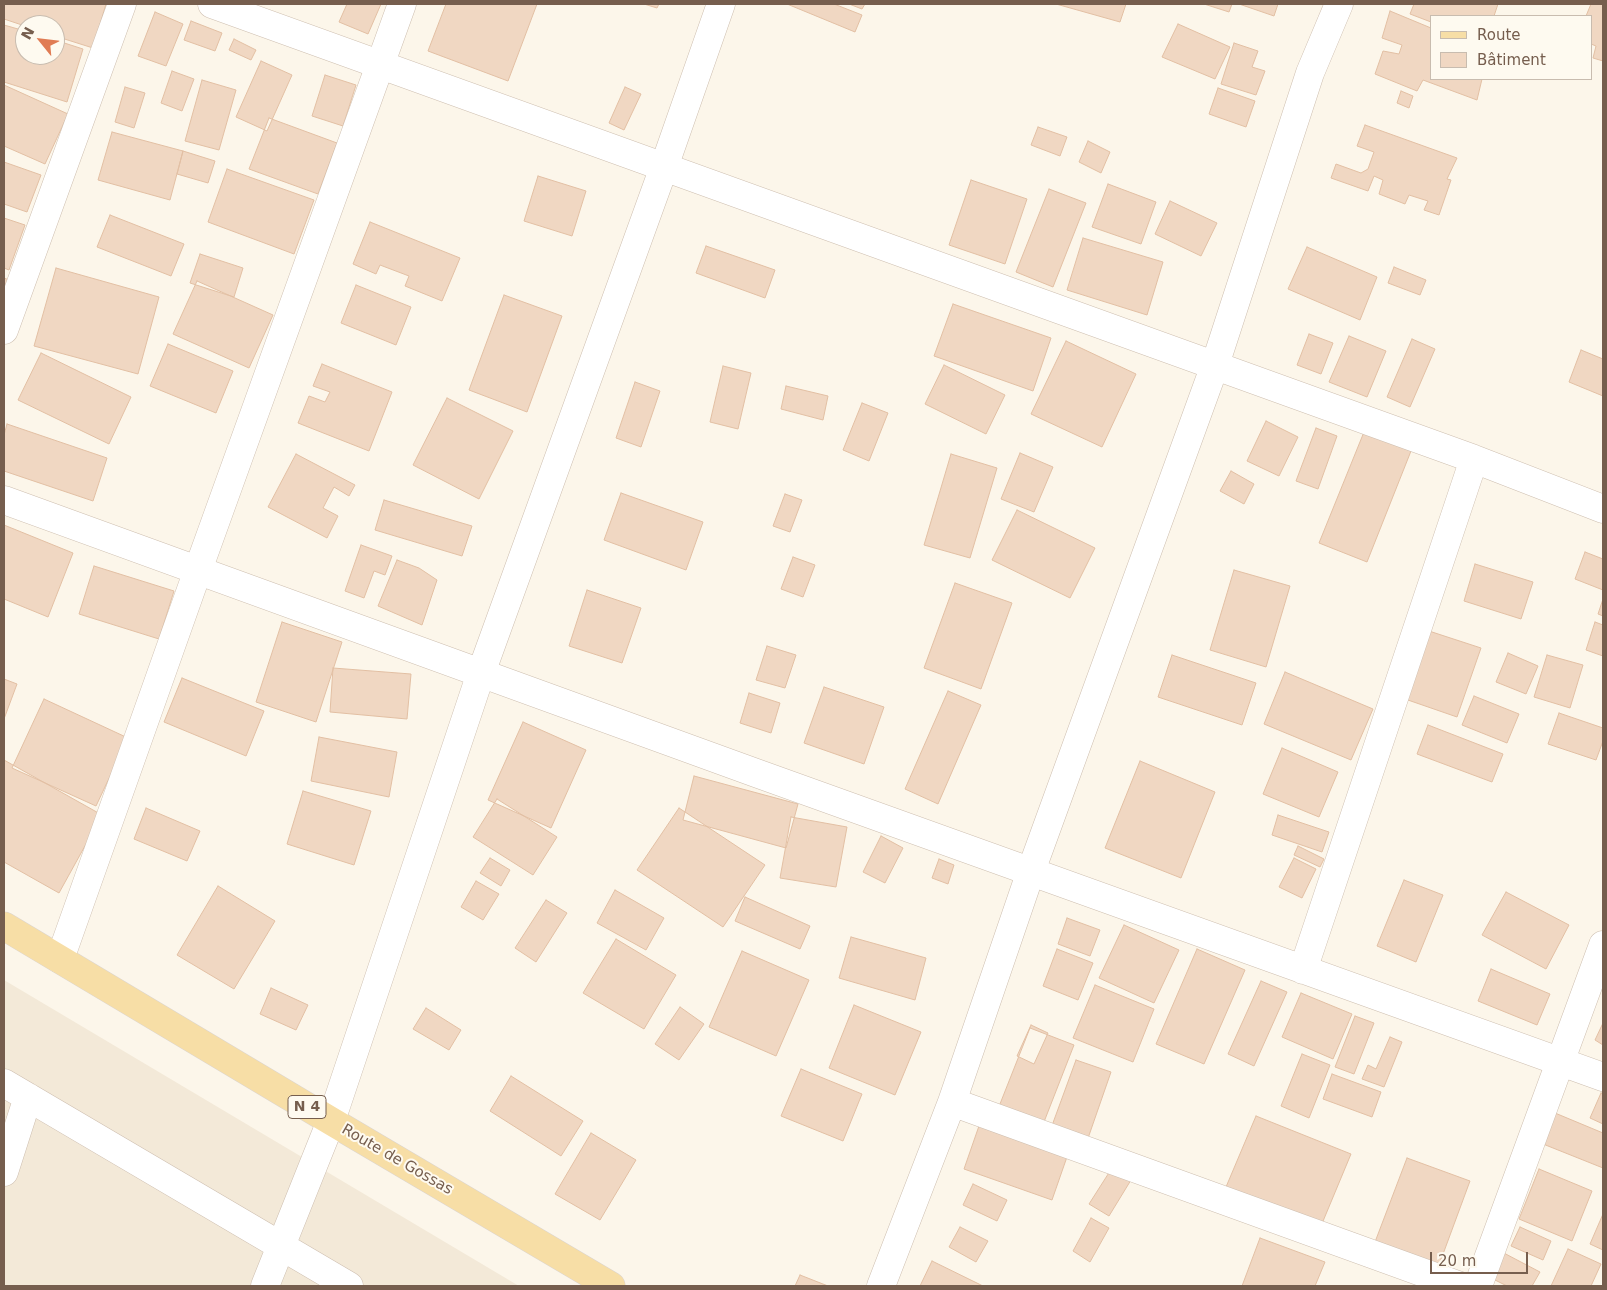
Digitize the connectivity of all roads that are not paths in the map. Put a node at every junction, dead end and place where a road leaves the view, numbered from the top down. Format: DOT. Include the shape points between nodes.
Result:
graph roads {
  1 [pos="122,4"];
  2 [pos="212,4"];
  3 [pos="402,4"];
  4 [pos="721,4"];
  5 [pos="1339,4"];
  6 [pos="381,65"];
  7 [pos="664,167"];
  8 [pos="4,330"];
  9 [pos="1215,365"];
  10 [pos="1474,459"];
  11 [pos="4,500"];
  12 [pos="1603,509"];
  13 [pos="198,570"];
  14 [pos="481,673"];
  15 [pos="1031,871"];
  16 [pos="4,926"];
  17 [pos="1603,945"];
  18 [pos="60,959"];
  19 [pos="1303,970"];
  20 [pos="1561,1062"];
  21 [pos="1603,1077"];
  22 [pos="4,1083"];
  23 [pos="28,1098"];
  24 [pos="952,1102"];
  25 [pos="331,1121"];
  26 [pos="4,1172"];
  27 [pos="281,1247"];
  28 [pos="265,1286"];
  29 [pos="348,1286"];
  30 [pos="611,1286"];
  31 [pos="881,1286"];
  32 [pos="1460,1286"];
  33 [pos="1478,1286"];
  1 -- 8 [label="street"];
  2 -- 6 [label="street"];
  3 -- 6 [label="street"];
  4 -- 7 [label="street"];
  5 -- 9 [label="street" via="1310,74"];
  6 -- 7 [label="street"];
  6 -- 13 [label="street"];
  7 -- 9 [label="street"];
  7 -- 14 [label="street"];
  9 -- 10 [label="street"];
  9 -- 15 [label="street"];
  10 -- 12 [label="street"];
  10 -- 19 [label="street"];
  11 -- 13 [label="street"];
  13 -- 14 [label="street"];
  13 -- 18 [label="street"];
  14 -- 15 [label="street"];
  14 -- 25 [label="street"];
  15 -- 19 [label="street"];
  15 -- 24 [label="street"];
  16 -- 18 [label="main road, Route de Gossas / N 4"];
  17 -- 20 [label="street"];
  18 -- 25 [label="main road, Route de Gossas / N 4"];
  19 -- 20 [label="street"];
  20 -- 21 [label="street"];
  20 -- 33 [label="street"];
  22 -- 23 [label="street"];
  23 -- 26 [label="street"];
  23 -- 27 [label="street"];
  24 -- 31 [label="street"];
  24 -- 32 [label="street"];
  25 -- 27 [label="street"];
  25 -- 30 [label="main road, Route de Gossas / N 4"];
  27 -- 28 [label="street"];
  27 -- 29 [label="street"];
}
